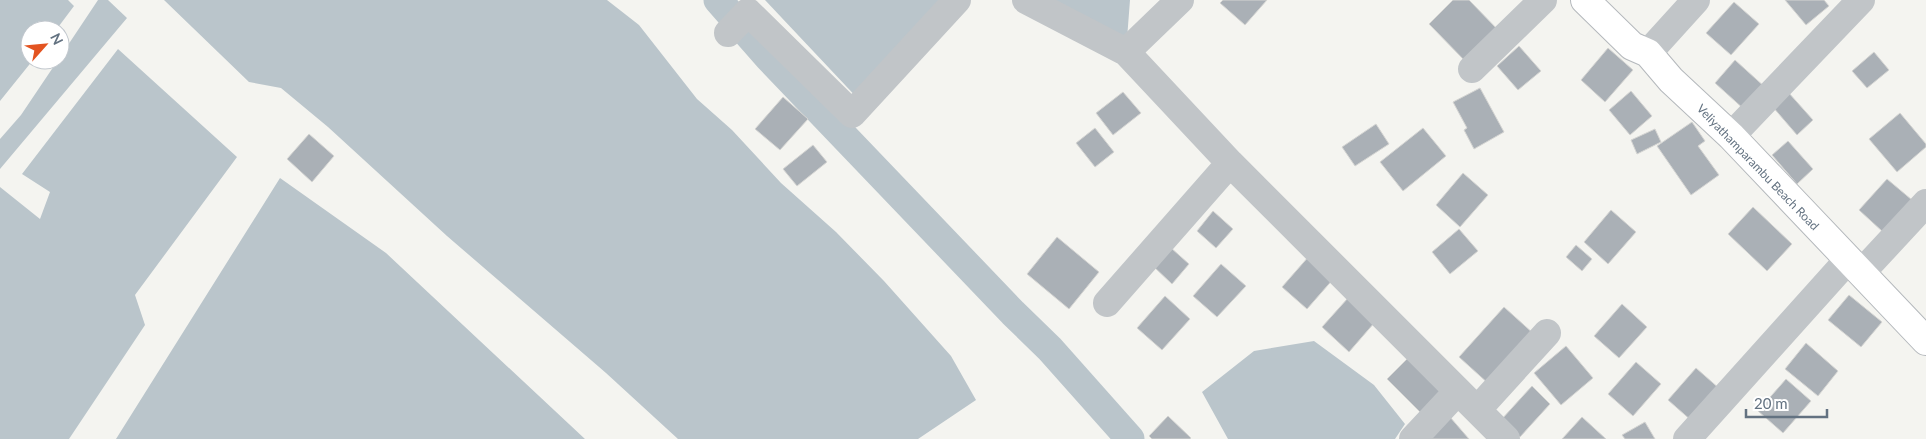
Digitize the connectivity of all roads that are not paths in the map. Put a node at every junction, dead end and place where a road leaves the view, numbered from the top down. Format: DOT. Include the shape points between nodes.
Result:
graph roads {
  1 [pos="957,0"];
  2 [pos="1026,0"];
  3 [pos="1180,0"];
  4 [pos="1543,0"];
  5 [pos="1585,0"];
  6 [pos="1696,0"];
  7 [pos="1861,0"];
  8 [pos="728,34"];
  9 [pos="1126,52"];
  10 [pos="1648,53"];
  11 [pos="1472,70"];
  12 [pos="1731,136"];
  13 [pos="1230,163"];
  14 [pos="1926,203"];
  15 [pos="1855,266"];
  16 [pos="1107,303"];
  17 [pos="1548,333"];
  18 [pos="1926,341"];
  19 [pos="1457,392"];
  20 [pos="1477,410"];
  21 [pos="1413,439"];
  22 [pos="1506,439"];
  23 [pos="1687,439"];
  1 -- 8 [label="street" via="852,114 748,12"];
  2 -- 9 [label="street"];
  3 -- 9 [label="street"];
  4 -- 11 [label="street"];
  5 -- 10 [label="main road, Veliyathamparambu Beach Road" via="1632,46"];
  6 -- 10 [label="street"];
  7 -- 12 [label="street"];
  9 -- 13 [label="street"];
  10 -- 12 [label="main road, Veliyathamparambu Beach Road" via="1671,80"];
  12 -- 15 [label="main road, Veliyathamparambu Beach Road"];
  13 -- 16 [label="street"];
  13 -- 19 [label="street"];
  14 -- 15 [label="street"];
  15 -- 18 [label="main road, Veliyathamparambu Beach Road"];
  15 -- 23 [label="street"];
  17 -- 20 [label="street"];
  19 -- 20 [label="street"];
  19 -- 21 [label="street"];
  20 -- 22 [label="street"];
}
